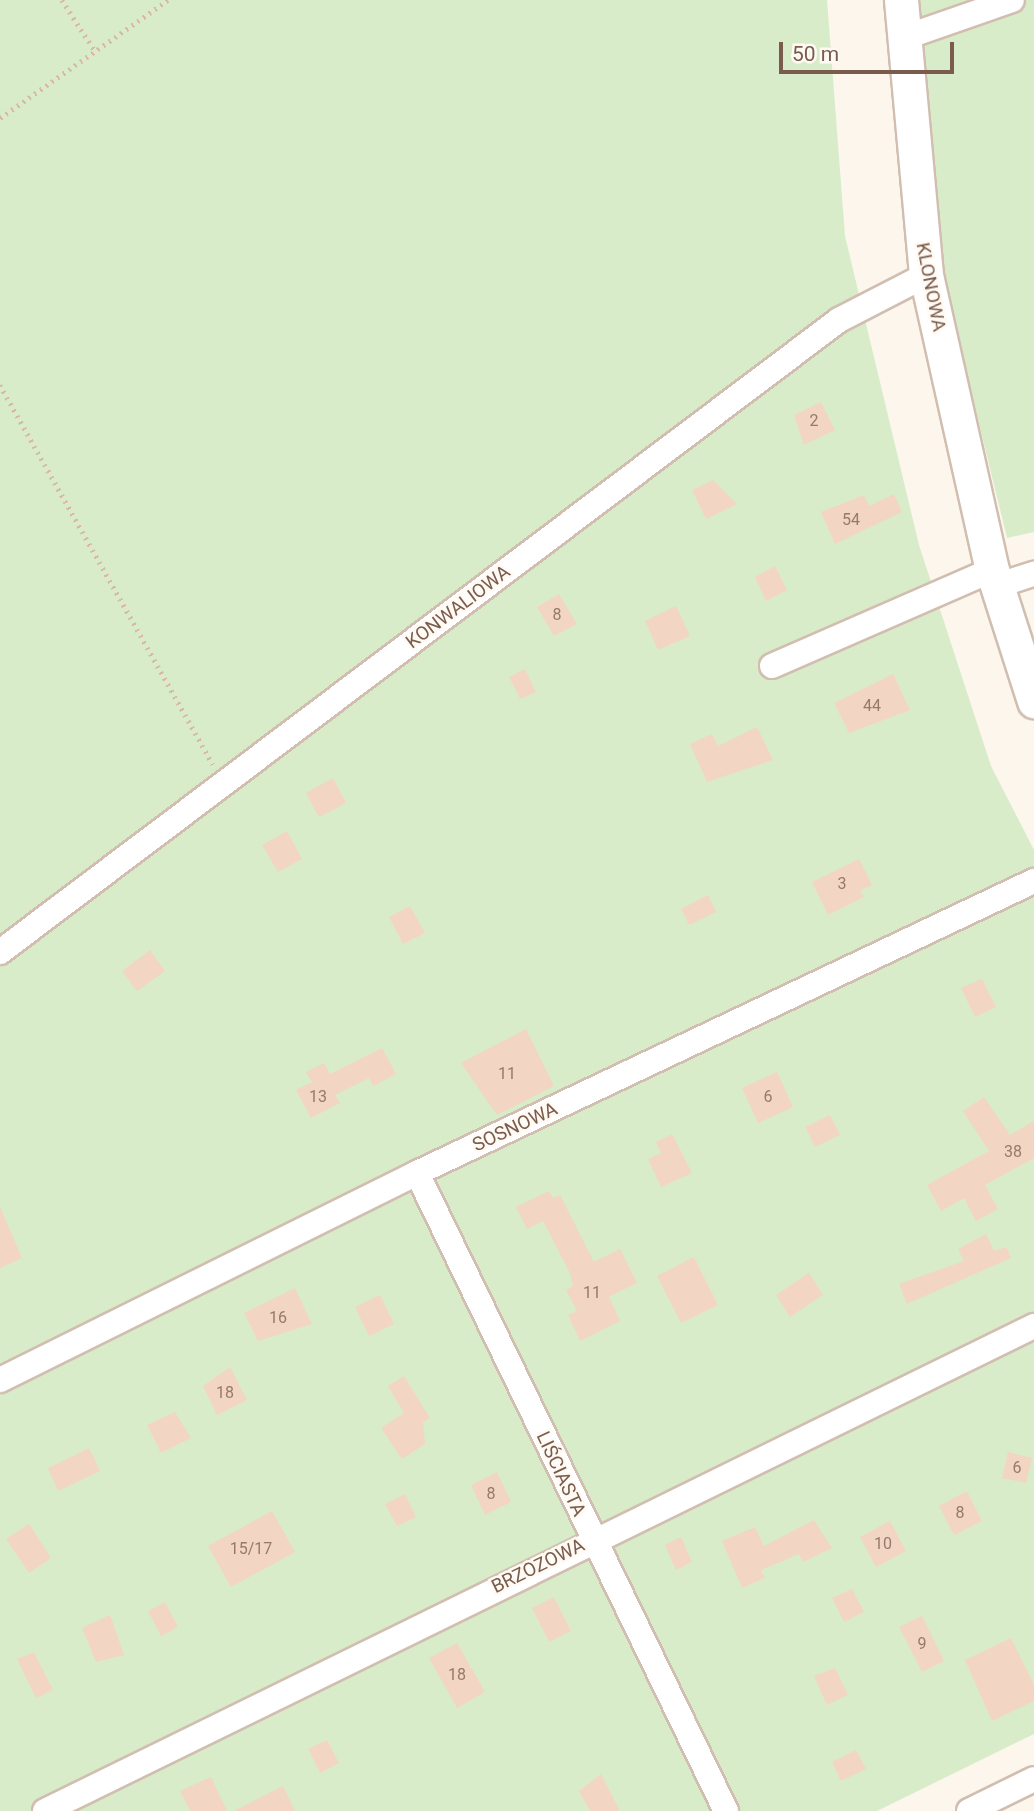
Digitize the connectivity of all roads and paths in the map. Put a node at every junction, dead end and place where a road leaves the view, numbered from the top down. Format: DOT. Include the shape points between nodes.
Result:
graph roads {
  1 [pos="62,0"];
  2 [pos="169,0"];
  3 [pos="901,0"];
  4 [pos="1012,0"];
  5 [pos="906,37"];
  6 [pos="95,51"];
  7 [pos="0,118"];
  8 [pos="926,275"];
  9 [pos="0,385"];
  10 [pos="1034,574"];
  11 [pos="994,578"];
  12 [pos="772,666"];
  13 [pos="1034,701"];
  14 [pos="224,783"];
  15 [pos="1034,881"];
  16 [pos="0,952"];
  17 [pos="417,1173"];
  18 [pos="1034,1326"];
  19 [pos="0,1380"];
  20 [pos="592,1539"];
  21 [pos="1034,1779"];
  22 [pos="45,1811"];
  23 [pos="726,1811"];
  24 [pos="969,1811"];
  1 -- 6 [label="path"];
  2 -- 6 [label="path"];
  3 -- 5 [label="street, KLONOWA"];
  4 -- 5 [label="street"];
  5 -- 8 [label="street, KLONOWA"];
  6 -- 7 [label="path"];
  8 -- 11 [label="street, KLONOWA"];
  8 -- 14 [label="street, KONWALIOWA" via="839,320"];
  9 -- 14 [label="path"];
  10 -- 11 [label="street"];
  11 -- 12 [label="street"];
  11 -- 13 [label="street, KLONOWA"];
  14 -- 16 [label="street, KONWALIOWA"];
  15 -- 17 [label="street, SOSNOWA"];
  17 -- 19 [label="street, SOSNOWA"];
  17 -- 20 [label="street, LIŚCIASTA"];
  18 -- 20 [label="street, BRZOZOWA"];
  20 -- 22 [label="street, BRZOZOWA"];
  20 -- 23 [label="street, LIŚCIASTA"];
  21 -- 24 [label="street"];
}
